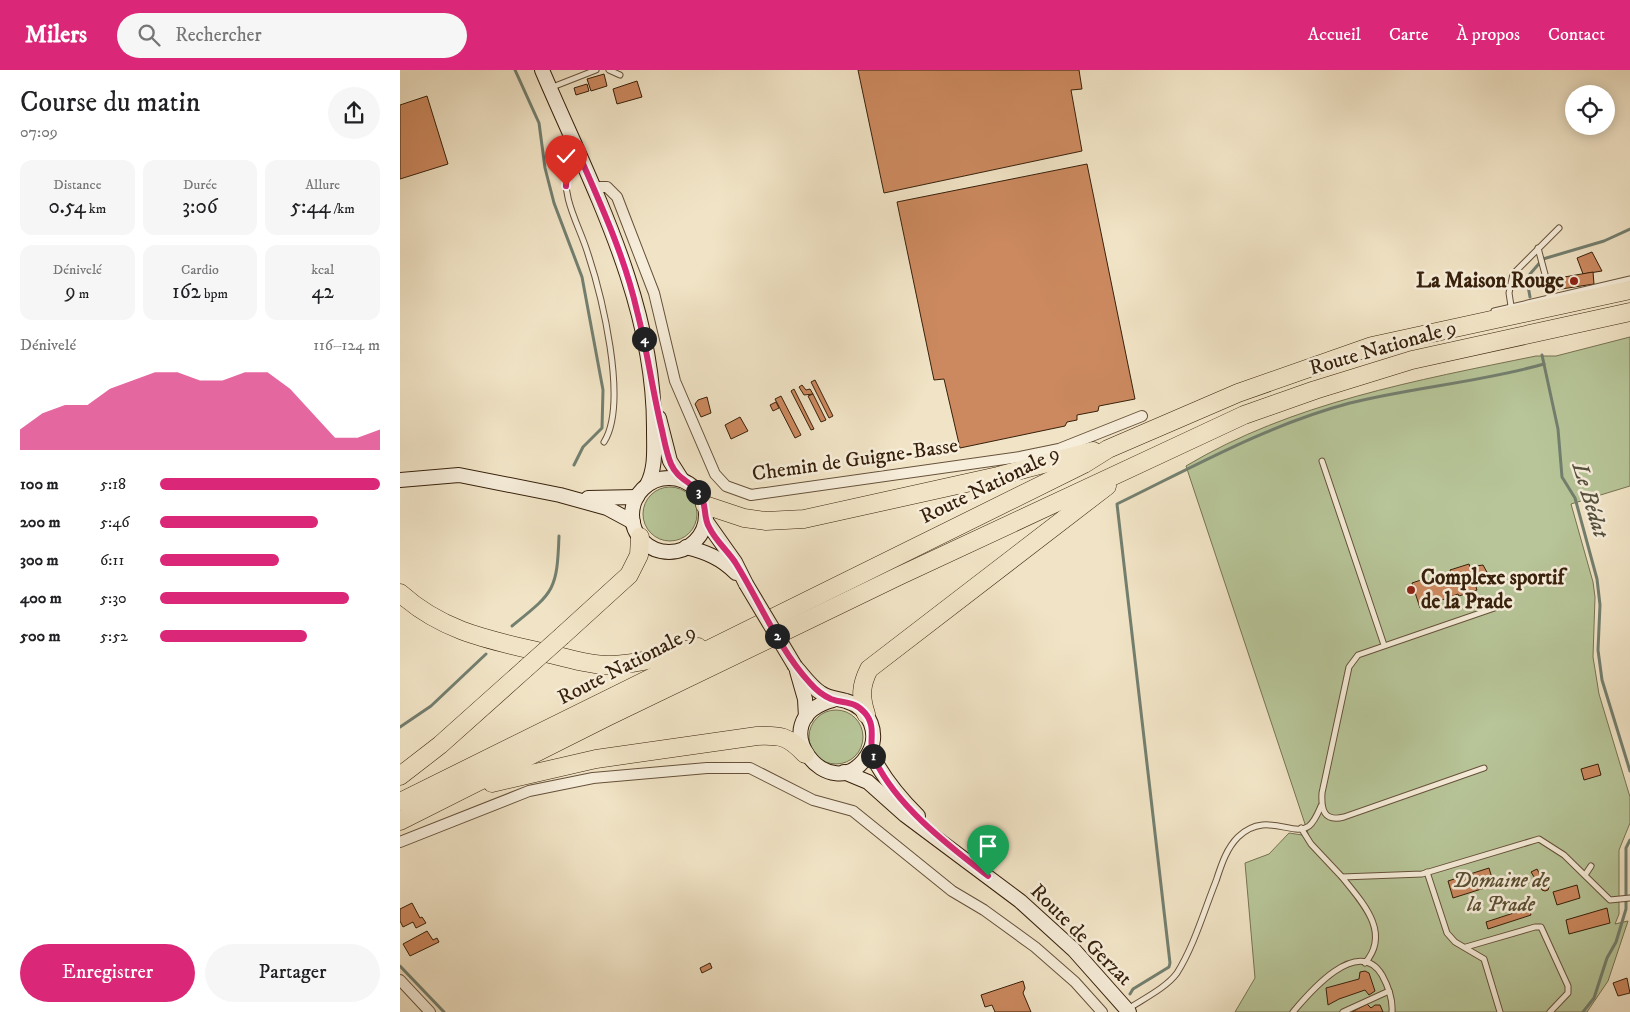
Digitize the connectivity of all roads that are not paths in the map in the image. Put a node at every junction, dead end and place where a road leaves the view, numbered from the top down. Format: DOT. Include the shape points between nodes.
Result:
graph roads {
  1 [pos="542,70"];
  2 [pos="596,70"];
  3 [pos="609,70"];
  4 [pos="620,75"];
  5 [pos="550,88"];
  6 [pos="580,157"];
  7 [pos="593,187"];
  8 [pos="1559,228"];
  9 [pos="1538,248"];
  10 [pos="1546,278"];
  11 [pos="1630,279"];
  12 [pos="1630,290"];
  13 [pos="1511,306"];
  14 [pos="1630,312"];
  15 [pos="1486,313"];
  16 [pos="1477,316"];
  17 [pos="1445,330"];
  18 [pos="654,397"];
  19 [pos="1142,416"];
  20 [pos="604,442"];
  21 [pos="1108,449"];
  22 [pos="1322,461"];
  23 [pos="1127,470"];
  24 [pos="415,478"];
  25 [pos="400,480"];
  26 [pos="682,480"];
  27 [pos="647,485"];
  28 [pos="400,490"];
  29 [pos="560,495"];
  30 [pos="637,496"];
  31 [pos="705,513"];
  32 [pos="637,530"];
  33 [pos="686,547"];
  34 [pos="746,584"];
  35 [pos="400,593"];
  36 [pos="1509,603"];
  37 [pos="725,641"];
  38 [pos="1384,645"];
  39 [pos="795,666"];
  40 [pos="833,700"];
  41 [pos="866,714"];
  42 [pos="806,717"];
  43 [pos="870,750"];
  44 [pos="805,754"];
  45 [pos="1484,768"];
  46 [pos="844,772"];
  47 [pos="400,776"];
  48 [pos="479,782"];
  49 [pos="400,802"];
  50 [pos="1321,806"];
  51 [pos="400,821"];
  52 [pos="1301,828"];
  53 [pos="400,842"];
  54 [pos="955,851"];
  55 [pos="1591,866"];
  56 [pos="1428,872"];
  57 [pos="1585,875"];
  58 [pos="1342,877"];
  59 [pos="1630,898"];
  60 [pos="1466,947"];
  61 [pos="1365,963"];
  62 [pos="400,980"];
  63 [pos="1389,991"];
  64 [pos="1127,1011"];
  65 [pos="430,1012"];
  66 [pos="1102,1012"];
  67 [pos="1293,1012"];
  68 [pos="1343,1012"];
  69 [pos="1392,1012"];
  70 [pos="1500,1012"];
  71 [pos="1550,1012"];
  1 -- 5 [label="main road"];
  2 -- 5 [label="lane"];
  3 -- 4 [label="lane"];
  5 -- 6 [label="main road"];
  6 -- 7 [label="main road"];
  6 -- 20 [label="lane" via="567,168 566,186 595,275 608,336 613,397 610,430"];
  7 -- 18 [label="main road" via="627,275 644,340"];
  7 -- 19 [label="street, Chemin de Guigne-Basse" via="607,186 617,197 651,285 680,395 715,474 726,486 738,492 751,495 1059,449"];
  8 -- 9 [label="lane"];
  9 -- 10 [label="lane"];
  9 -- 13 [label="lane" via="1512,274"];
  11 -- 13 [label="lane"];
  12 -- 17 [label="highway, Route Nationale 9"];
  13 -- 15 [label="lane"];
  14 -- 23 [label="highway, Route Nationale 9" via="1412,360 1314,390 1244,415"];
  16 -- 17 [label="lane"];
  17 -- 21 [label="highway, Route Nationale 9" via="1372,346 1285,376"];
  18 -- 26 [label="main road" via="670,460"];
  18 -- 27 [label="main road" via="654,463"];
  21 -- 31 [label="highway" via="804,519 766,521"];
  21 -- 37 [label="highway, Route Nationale 9" via="1076,468"];
  22 -- 38 [label="lane"];
  23 -- 41 [label="highway" via="869,668 861,696"];
  23 -- 48 [label="highway, Route Nationale 9" via="899,576"];
  24 -- 25 [label="main road"];
  24 -- 28 [label="main road"];
  24 -- 29 [label="main road" via="460,475"];
  26 -- 27 [label="main road" via="670,478"];
  26 -- 31 [label="main road" via="700,494"];
  27 -- 30 [label="main road"];
  29 -- 30 [label="main road" via="600,499"];
  29 -- 32 [label="main road" via="607,508"];
  30 -- 32 [label="main road" via="632,513"];
  31 -- 33 [label="main road" via="696,541"];
  31 -- 34 [label="main road"];
  32 -- 33 [label="main road" via="656,549 677,551"];
  32 -- 47 [label="highway, bridge" via="638,556 629,575"];
  33 -- 34 [label="main road" via="724,562"];
  34 -- 39 [label="main road, bridge"];
  35 -- 37 [label="highway" via="453,629 608,665"];
  36 -- 38 [label="lane"];
  37 -- 49 [label="highway, Route Nationale 9"];
  38 -- 50 [label="lane" via="1358,655 1349,667"];
  39 -- 40 [label="main road" via="820,692"];
  39 -- 42 [label="main road" via="805,699"];
  40 -- 41 [label="main road" via="845,700"];
  40 -- 42 [label="main road" via="818,706"];
  41 -- 43 [label="main road" via="873,732"];
  42 -- 44 [label="main road" via="800,735"];
  43 -- 46 [label="main road" via="860,764"];
  43 -- 54 [label="main road, Route de Gerzat" via="894,789"];
  44 -- 46 [label="main road" via="822,769"];
  44 -- 48 [label="highway" via="784,736 757,736 596,759 494,783"];
  45 -- 50 [label="lane" via="1344,817 1331,819"];
  46 -- 54 [label="main road, Route de Gerzat" via="868,782"];
  48 -- 51 [label="highway, Route Nationale 9"];
  50 -- 52 [label="lane" via="1313,822"];
  52 -- 58 [label="lane" via="1311,844"];
  52 -- 64 [label="lane" via="1267,824 1247,829 1238,837 1226,856 1176,974"];
  53 -- 66 [label="street" via="529,791 594,778 707,768 750,768 813,800 853,811 952,890 1035,947 1075,982"];
  54 -- 64 [label="main road, Route de Gerzat" via="1056,932"];
  55 -- 57 [label="lane"];
  56 -- 57 [label="lane" via="1539,839 1564,855"];
  56 -- 58 [label="lane" via="1410,876"];
  56 -- 60 [label="lane" via="1447,933"];
  57 -- 59 [label="lane" via="1610,900"];
  58 -- 61 [label="lane" via="1368,908 1374,926 1373,951"];
  60 -- 70 [label="lane" via="1484,959"];
  60 -- 71 [label="lane" via="1541,927 1568,986 1568,993"];
  61 -- 63 [label="lane" via="1378,969"];
  61 -- 67 [label="lane" via="1345,965 1328,975"];
  62 -- 65 [label="street"];
  63 -- 68 [label="lane"];
  63 -- 69 [label="lane"];
}
